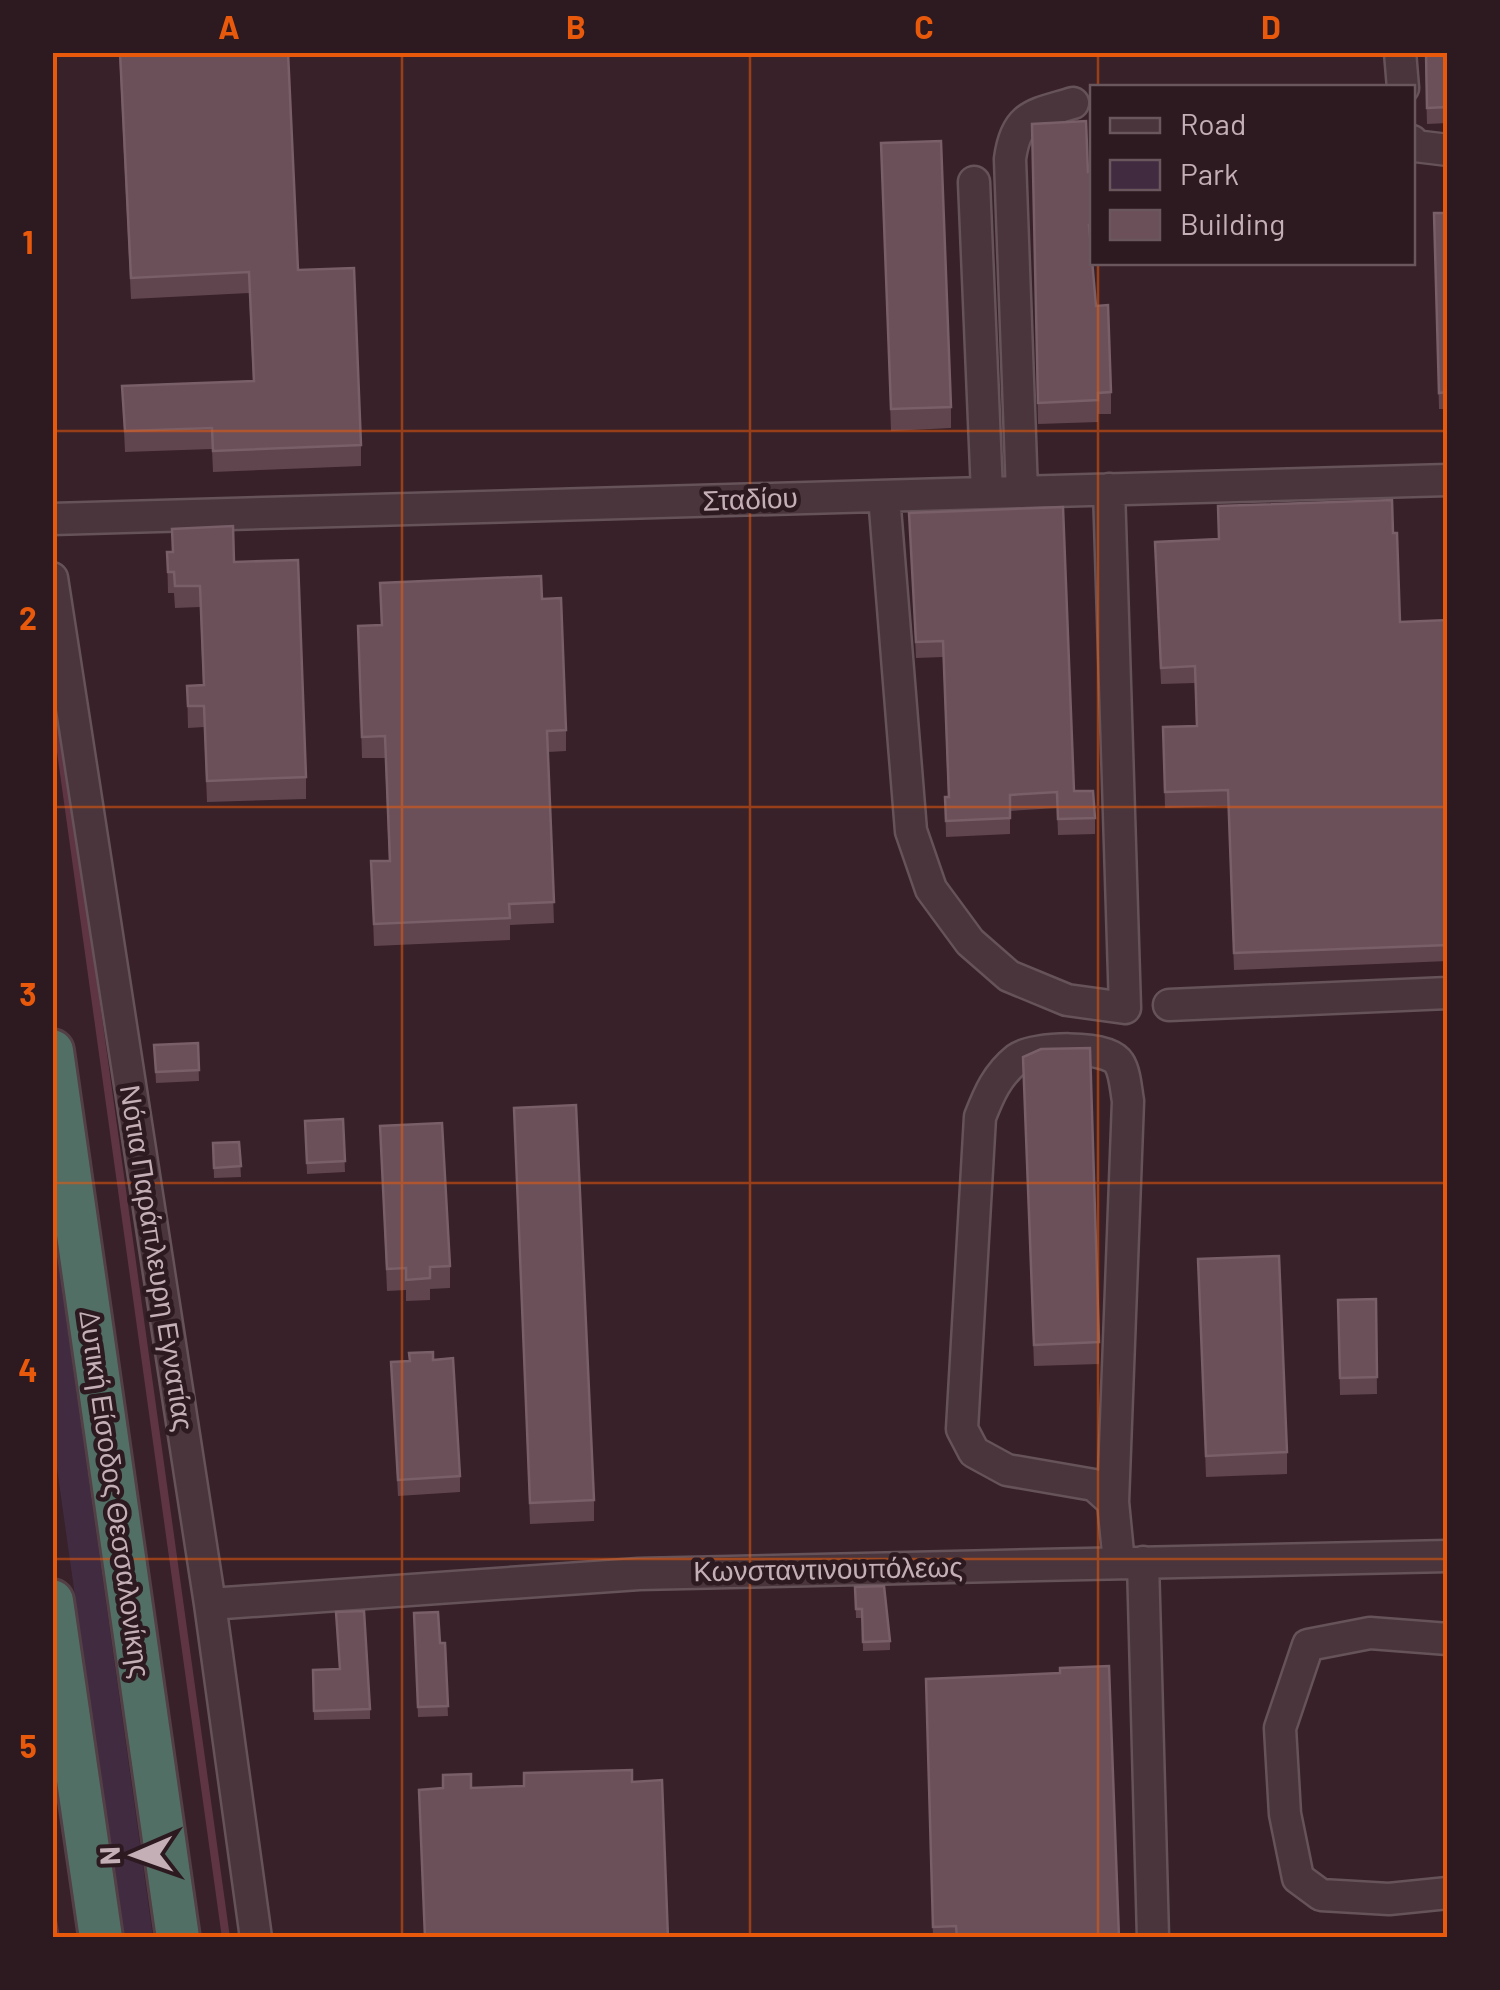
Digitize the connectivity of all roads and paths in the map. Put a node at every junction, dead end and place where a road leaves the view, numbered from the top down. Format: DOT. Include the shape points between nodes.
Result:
graph roads {
  1 [pos="1400,52"];
  2 [pos="1403,85"];
  3 [pos="1073,103"];
  4 [pos="1415,146"];
  5 [pos="1448,150"];
  6 [pos="974,182"];
  7 [pos="1448,480"];
  8 [pos="1109,489"];
  9 [pos="987,492"];
  10 [pos="1022,492"];
  11 [pos="884,496"];
  12 [pos="52,518"];
  13 [pos="52,578"];
  14 [pos="1448,992"];
  15 [pos="1169,1005"];
  16 [pos="52,1051"];
  17 [pos="1113,1502"];
  18 [pos="1448,1556"];
  19 [pos="1131,1562"];
  20 [pos="52,1601"];
  21 [pos="210,1604"];
  22 [pos="1448,1640"];
  23 [pos="1448,1893"];
  24 [pos="101,1938"];
  25 [pos="178,1938"];
  26 [pos="256,1938"];
  27 [pos="1153,1938"];
  1 -- 2 [label="street"];
  3 -- 10 [label="street" via="1029,116 1019,126 1010,159"];
  4 -- 5 [label="street"];
  6 -- 9 [label="street"];
  7 -- 8 [label="street, Σταδίου"];
  8 -- 10 [label="street, Σταδίου"];
  8 -- 11 [label="street" via="1125,1008 1067,1000 1009,976 970,942 932,889 911,830"];
  9 -- 10 [label="street, Σταδίου"];
  9 -- 11 [label="street, Σταδίου"];
  11 -- 12 [label="street, Σταδίου"];
  13 -- 21 [label="street, Νότια Παράπλευρη Εγνατίας"];
  14 -- 15 [label="street"];
  16 -- 25 [label="highway, Δυτική Είσοδος Θεσσαλονίκης"];
  17 -- 17 [label="street" via="1094,1485 1007,1470 974,1452 962,1429 980,1117 992,1084 1020,1056 1047,1051 1104,1050 1119,1062 1128,1101"];
  17 -- 19 [label="street"];
  18 -- 19 [label="street, Κωνσταντινουπόλεως"];
  19 -- 21 [label="street, Κωνσταντινουπόλεως" via="639,1574"];
  19 -- 27 [label="street"];
  20 -- 24 [label="highway"];
  21 -- 26 [label="street, Νότια Παράπλευρη Εγνατίας"];
  22 -- 23 [label="street" via="1370,1633 1308,1645 1280,1728 1285,1814 1298,1878 1322,1895 1389,1899"];
}
